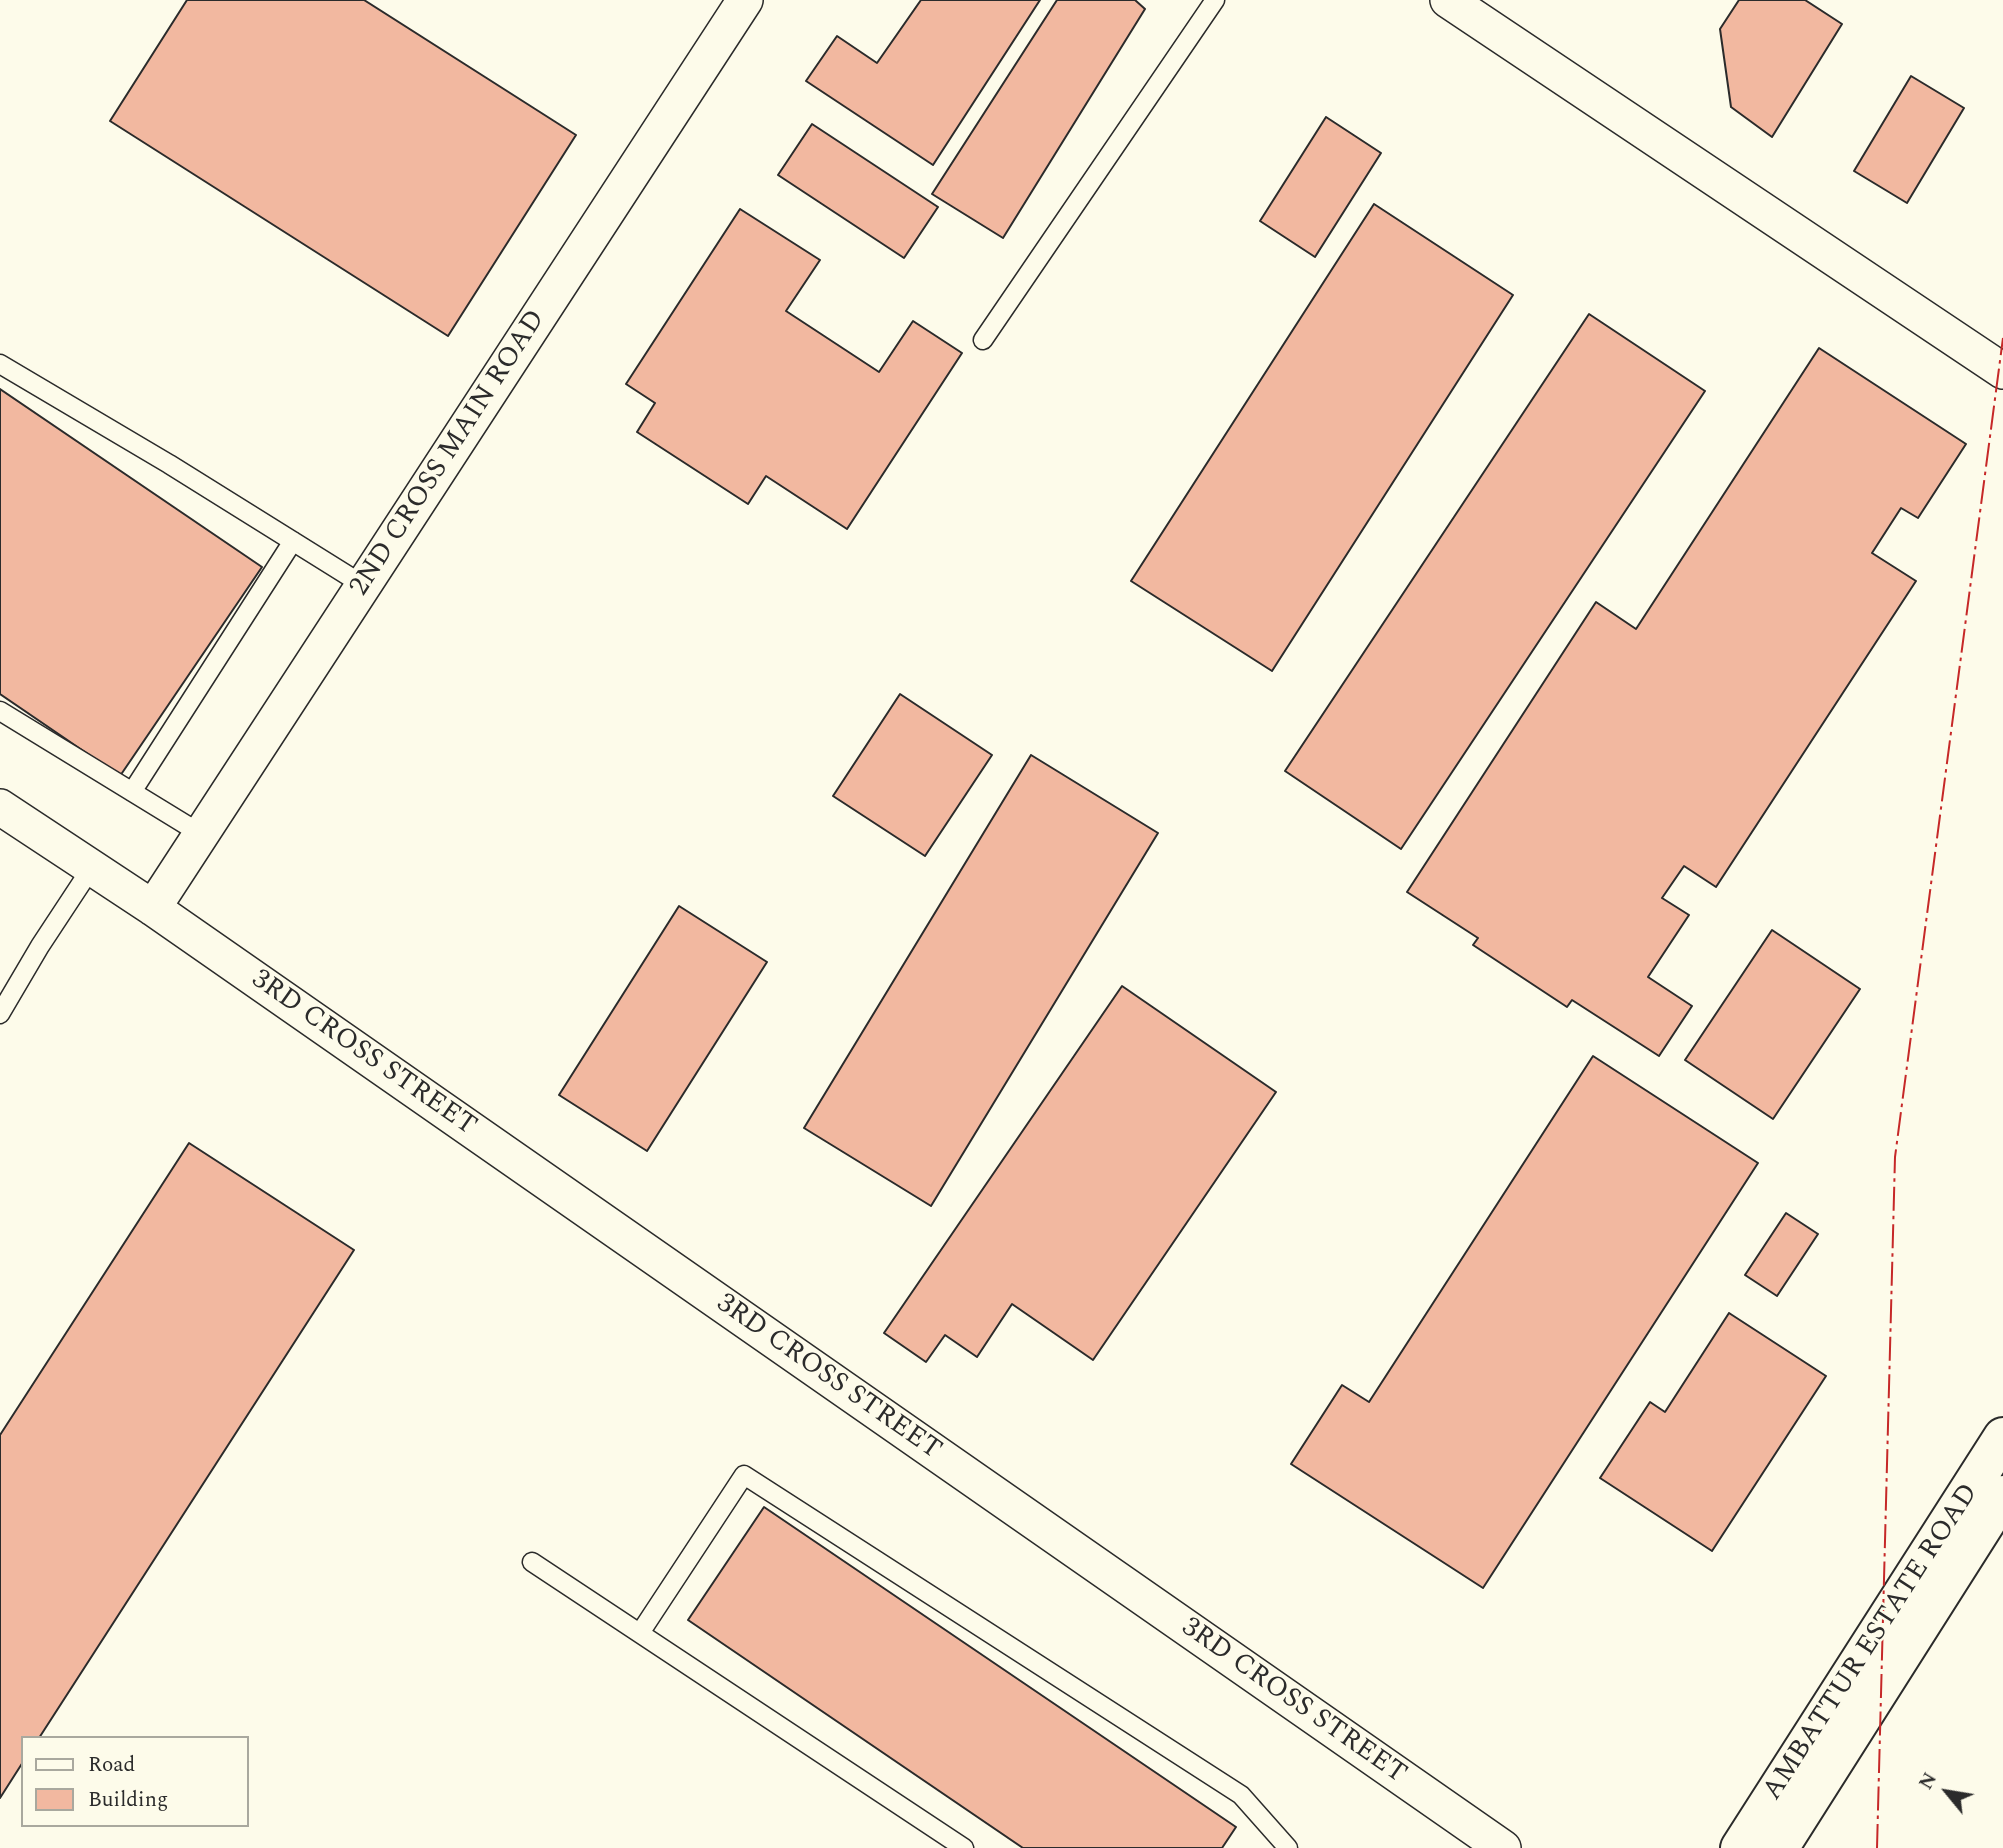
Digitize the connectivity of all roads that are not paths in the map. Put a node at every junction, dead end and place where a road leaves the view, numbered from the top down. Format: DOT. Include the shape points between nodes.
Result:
graph roads {
  1 [pos="745,0"];
  2 [pos="1215,0"];
  3 [pos="1448,0"];
  4 [pos="983,340"];
  5 [pos="0,364"];
  6 [pos="2003,371"];
  7 [pos="293,541"];
  8 [pos="363,585"];
  9 [pos="0,711"];
  10 [pos="132,792"];
  11 [pos="0,807"];
  12 [pos="201,834"];
  13 [pos="92,867"];
  14 [pos="153,908"];
  15 [pos="0,1014"];
  16 [pos="2003,1437"];
  17 [pos="2003,1495"];
  18 [pos="532,1562"];
  19 [pos="640,1633"];
  20 [pos="964,1848"];
  21 [pos="1288,1848"];
  22 [pos="1503,1848"];
  23 [pos="1740,1848"];
  24 [pos="1779,1848"];
  1 -- 8 [label="street, 2ND CROSS MAIN ROAD"];
  2 -- 4 [label="lane"];
  3 -- 6 [label="street"];
  5 -- 7 [label="lane"];
  7 -- 8 [label="lane"];
  7 -- 10 [label="lane"];
  8 -- 12 [label="street, 2ND CROSS MAIN ROAD"];
  9 -- 10 [label="lane"];
  10 -- 12 [label="lane"];
  11 -- 13 [label="street, 3RD CROSS STREET"];
  12 -- 14 [label="street, 2ND CROSS MAIN ROAD"];
  13 -- 14 [label="street, 3RD CROSS STREET"];
  13 -- 15 [label="lane"];
  14 -- 22 [label="street, 3RD CROSS STREET"];
  16 -- 23 [label="main road, AMBATTUR ESTATE ROAD"];
  17 -- 24 [label="main road, AMBATTUR ESTATE ROAD"];
  18 -- 19 [label="lane"];
  19 -- 20 [label="lane"];
  19 -- 21 [label="lane" via="744,1475 1241,1795"];
}
